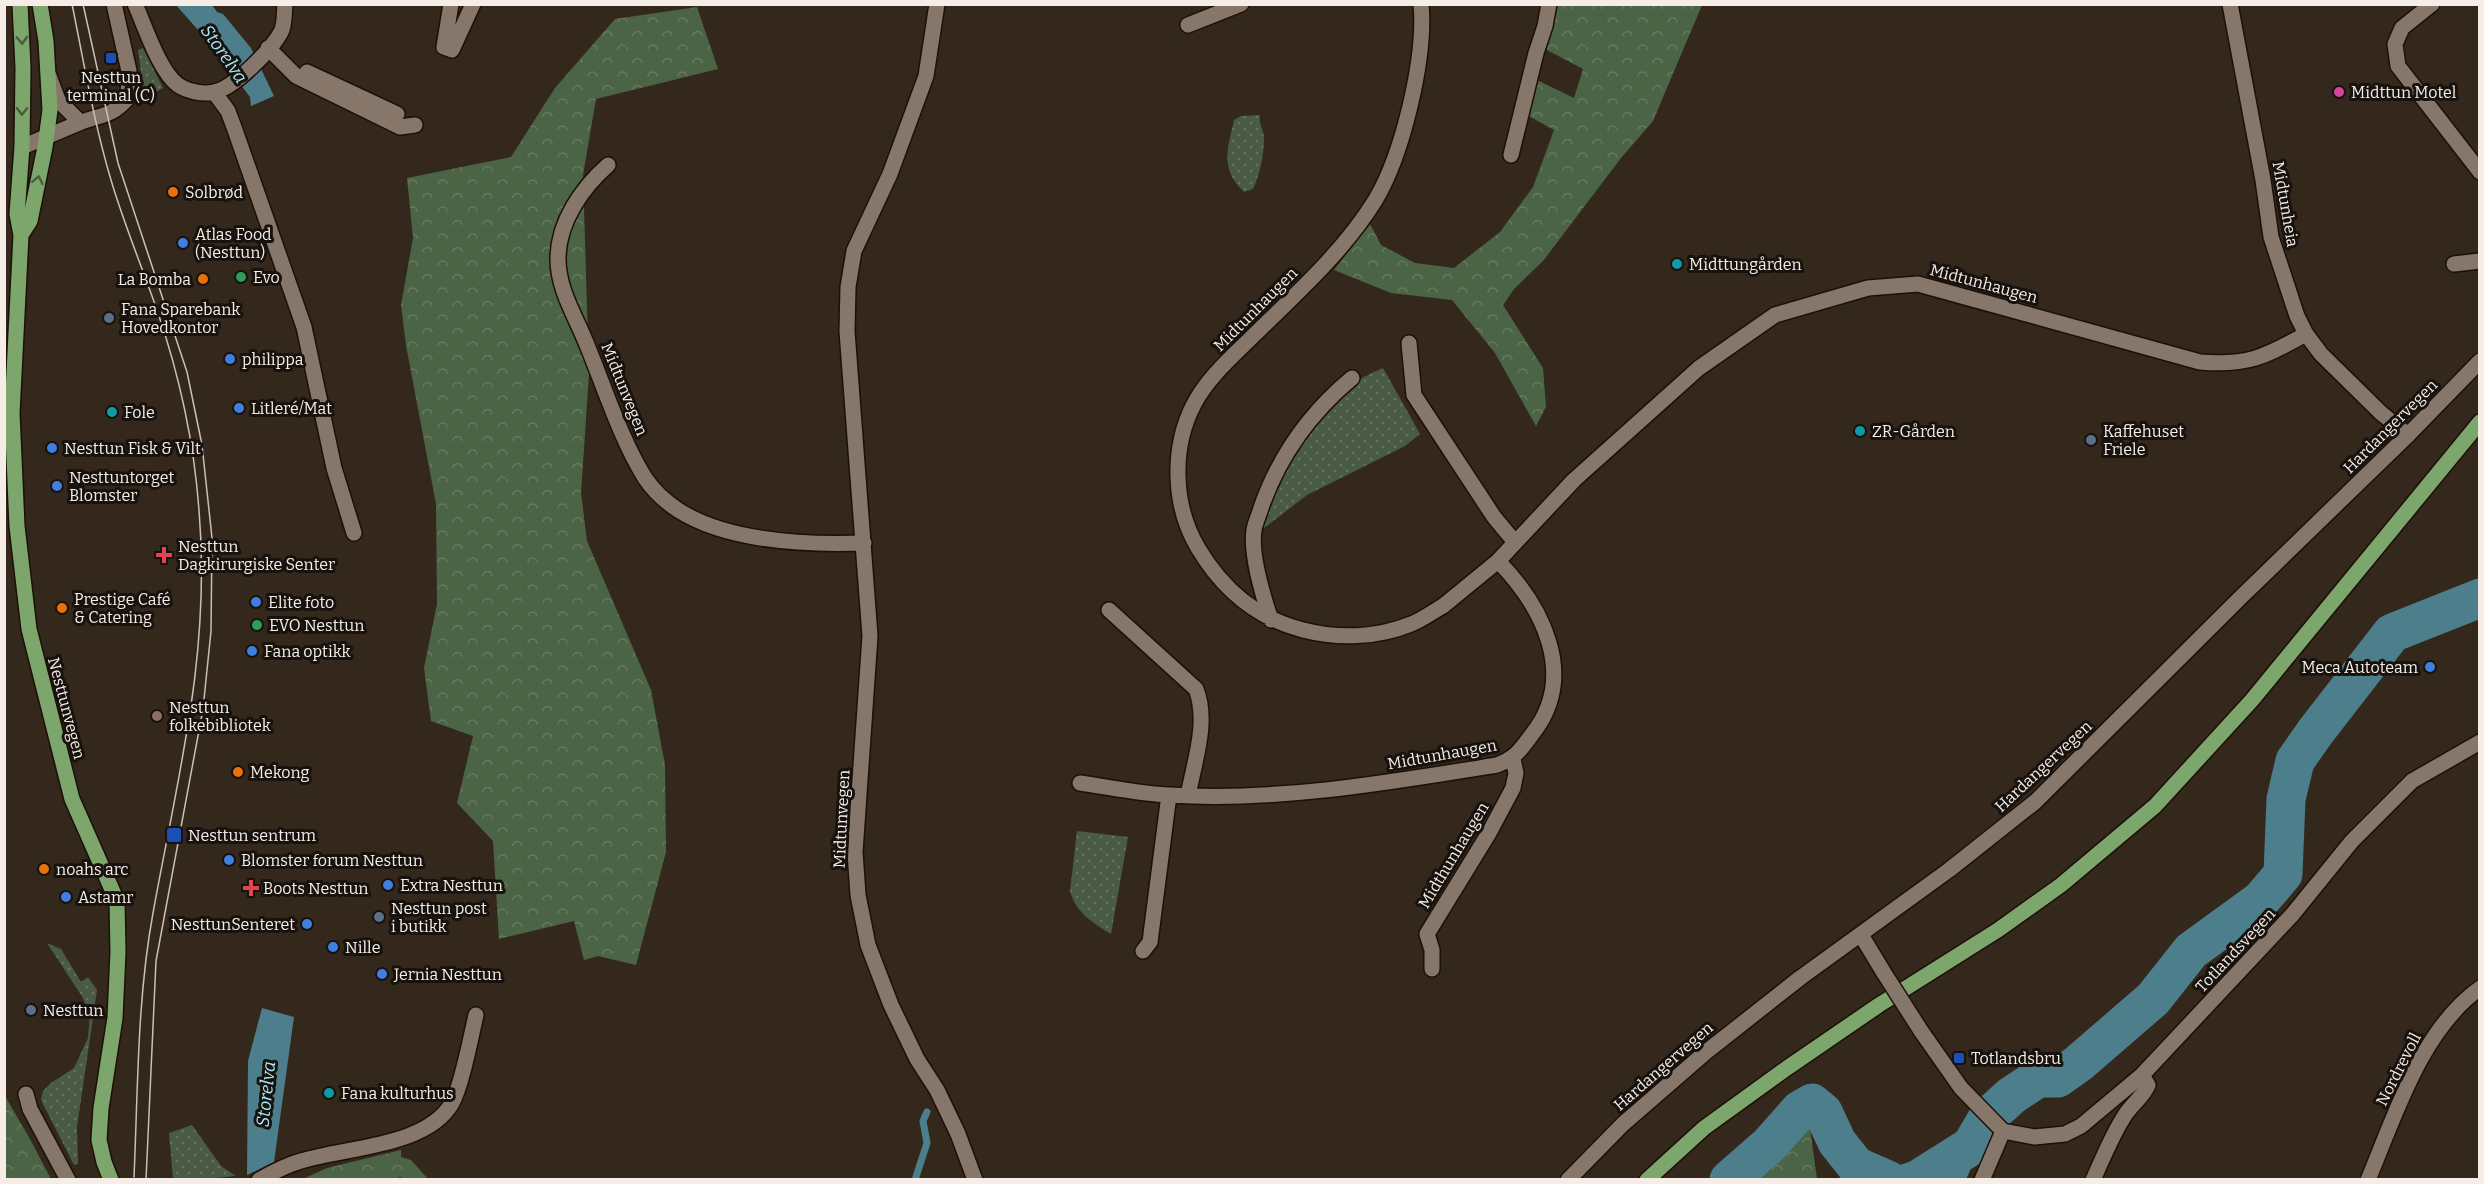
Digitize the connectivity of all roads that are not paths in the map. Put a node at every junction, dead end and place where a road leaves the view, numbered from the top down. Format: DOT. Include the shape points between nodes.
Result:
graph roads {
  1 [pos="20,4"];
  2 [pos="40,4"];
  3 [pos="114,4"];
  4 [pos="135,4"];
  5 [pos="285,4"];
  6 [pos="451,4"];
  7 [pos="473,4"];
  8 [pos="937,4"];
  9 [pos="1241,4"];
  10 [pos="1421,4"];
  11 [pos="1549,4"];
  12 [pos="2230,4"];
  13 [pos="2432,4"];
  14 [pos="1188,25"];
  15 [pos="265,52"];
  16 [pos="285,63"];
  17 [pos="48,74"];
  18 [pos="214,92"];
  19 [pos="397,114"];
  20 [pos="80,123"];
  21 [pos="415,125"];
  22 [pos="47,137"];
  23 [pos="22,147"];
  24 [pos="1511,155"];
  25 [pos="608,165"];
  26 [pos="2480,172"];
  27 [pos="21,235"];
  28 [pos="2480,261"];
  29 [pos="2454,264"];
  30 [pos="2306,334"];
  31 [pos="1409,343"];
  32 [pos="2480,361"];
  33 [pos="1352,378"];
  34 [pos="8,413"];
  35 [pos="2480,422"];
  36 [pos="2408,435"];
  37 [pos="354,533"];
  38 [pos="1514,541"];
  39 [pos="864,543"];
  40 [pos="1498,561"];
  41 [pos="1109,610"];
  42 [pos="1271,620"];
  43 [pos="2480,742"];
  44 [pos="1513,759"];
  45 [pos="1080,783"];
  46 [pos="1169,795"];
  47 [pos="1188,796"];
  48 [pos="1861,935"];
  49 [pos="1143,951"];
  50 [pos="1432,969"];
  51 [pos="2480,988"];
  52 [pos="476,1015"];
  53 [pos="2142,1075"];
  54 [pos="26,1094"];
  55 [pos="2000,1128"];
  56 [pos="302,1160"];
  57 [pos="68,1179"];
  58 [pos="111,1179"];
  59 [pos="260,1179"];
  60 [pos="289,1179"];
  61 [pos="975,1179"];
  62 [pos="1568,1179"];
  63 [pos="1647,1179"];
  64 [pos="1982,1179"];
  65 [pos="2093,1179"];
  66 [pos="2368,1179"];
  1 -- 23 [label="main road, Nesttunvegen, one-way"];
  2 -- 17 [label="main road, Nesttunvegen"];
  3 -- 20 [label="street" via="129,70 128,99 106,116"];
  4 -- 18 [label="street" via="173,80 193,92"];
  5 -- 15 [label="street" via="282,30"];
  6 -- 7 [label="street" via="444,47 452,50"];
  8 -- 39 [label="street, Midtunvegen" via="926,76 890,174 854,251 851,268 847,331"];
  9 -- 14 [label="street"];
  10 -- 42 [label="street, Midtunhaugen" via="1423,24 1406,118 1377,197 1338,250 1211,379 1194,404 1181,440 1177,473 1188,532 1230,591"];
  11 -- 24 [label="street"];
  12 -- 30 [label="street, Midtunheia" via="2271,237"];
  13 -- 26 [label="street" via="2402,28 2395,44 2398,66"];
  15 -- 16 [label="street"];
  15 -- 18 [label="street" via="230,85"];
  16 -- 19 [label="street"];
  16 -- 21 [label="street" via="296,76 349,103 400,127"];
  17 -- 20 [label="street, Nesttunvegen" via="58,100"];
  17 -- 22 [label="main road, Nesttunvegen"];
  18 -- 37 [label="street" via="228,111 304,327 334,468"];
  20 -- 22 [label="street"];
  22 -- 23 [label="street"];
  27 -- 22 [label="main road, Nesttunvegen, one-way" via="30,221"];
  23 -- 27 [label="main road, Nesttunvegen" via="17,214"];
  25 -- 39 [label="street, Midtunvegen" via="574,204 563,230 558,258 561,283 646,480 678,510 710,526 750,537"];
  27 -- 34 [label="main road, Nesttunvegen"];
  28 -- 29 [label="street"];
  30 -- 36 [label="street, Midtunheia" via="2380,413"];
  30 -- 38 [label="street, Midtunhaugen" via="2249,361 2200,362 1918,284 1868,288 1775,315 1699,368 1574,480"];
  31 -- 38 [label="street" via="1414,394 1494,517"];
  32 -- 36 [label="street, Hardangervegen"];
  33 -- 42 [label="street" via="1306,423 1266,494 1254,530 1254,548"];
  34 -- 58 [label="main road, Nesttunvegen" via="29,629 72,799 117,902 115,1018 99,1140"];
  35 -- 63 [label="main road" via="2252,700 2155,806 2061,885 1787,1068 1704,1128"];
  36 -- 48 [label="street, Hardangervegen" via="2035,802"];
  38 -- 40 [label="street, Midtunhaugen"];
  39 -- 61 [label="street, Midtunvegen" via="870,636 855,852 858,895 868,945 891,1005 958,1134"];
  40 -- 42 [label="street, Midtunhaugen" via="1443,606 1412,624 1375,634 1340,636"];
  40 -- 44 [label="street, Midtunhaugen" via="1539,616 1555,669 1550,697 1539,724"];
  41 -- 47 [label="street" via="1196,689 1202,703 1202,724"];
  43 -- 53 [label="street, Totlandsvegen" via="2412,781 2352,841 2292,915"];
  44 -- 47 [label="street, Midtunhaugen" via="1497,765 1344,788"];
  44 -- 50 [label="street, Midthunhaugen" via="1513,788 1427,934"];
  45 -- 46 [label="street, Midtunhaugen"];
  46 -- 47 [label="street, Midtunhaugen"];
  46 -- 49 [label="street" via="1150,942"];
  48 -- 55 [label="street, bridge" via="1936,1056"];
  48 -- 62 [label="street, Hardangervegen" via="1706,1052 1623,1124"];
  51 -- 66 [label="street, Nordrevoll" via="2459,1004 2431,1042"];
  52 -- 56 [label="street" via="453,1102 441,1120 402,1138"];
  53 -- 55 [label="street, Totlandsvegen" via="2081,1126 2065,1134 2034,1137"];
  53 -- 65 [label="street" via="2148,1085 2146,1090 2115,1130"];
  54 -- 57 [label="street" via="30,1109"];
  55 -- 64 [label="street"];
  56 -- 59 [label="street"];
  56 -- 60 [label="street"];
}
